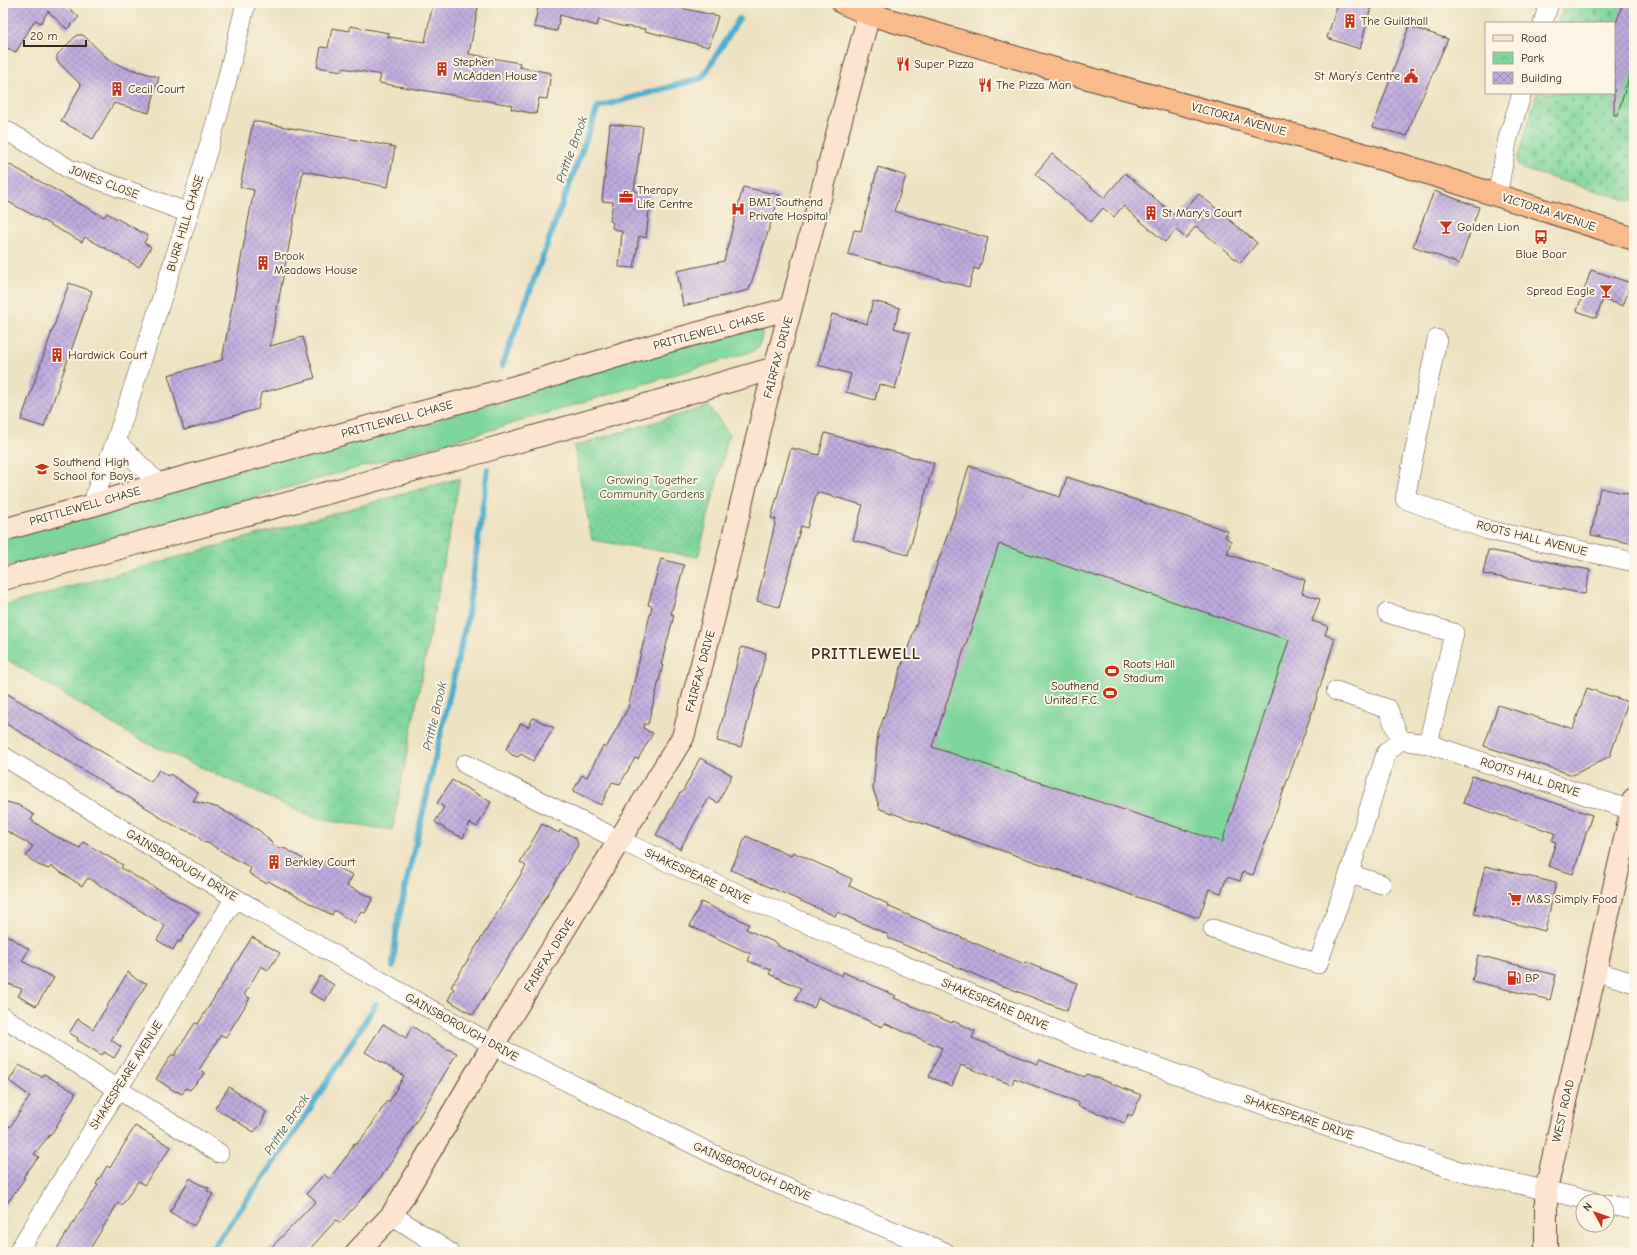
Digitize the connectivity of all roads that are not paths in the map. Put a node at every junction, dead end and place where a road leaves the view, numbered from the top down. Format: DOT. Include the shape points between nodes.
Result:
graph roads {
  1 [pos="246,3"];
  2 [pos="844,3"];
  3 [pos="1549,3"];
  4 [pos="869,14"];
  5 [pos="1543,22"];
  6 [pos="1522,94"];
  7 [pos="3,129"];
  8 [pos="1497,196"];
  9 [pos="189,213"];
  10 [pos="1634,239"];
  11 [pos="791,308"];
  12 [pos="1437,339"];
  13 [pos="775,368"];
  14 [pos="732,380"];
  15 [pos="763,413"];
  16 [pos="116,441"];
  17 [pos="159,484"];
  18 [pos="93,505"];
  19 [pos="3,530"];
  20 [pos="1634,562"];
  21 [pos="3,579"];
  22 [pos="1387,613"];
  23 [pos="1336,691"];
  24 [pos="1400,740"];
  25 [pos="1428,744"];
  26 [pos="3,756"];
  27 [pos="465,764"];
  28 [pos="1633,804"];
  29 [pos="619,840"];
  30 [pos="1349,874"];
  31 [pos="1381,884"];
  32 [pos="235,898"];
  33 [pos="1213,929"];
  34 [pos="1595,972"];
  35 [pos="1634,983"];
  36 [pos="3,1017"];
  37 [pos="493,1045"];
  38 [pos="117,1089"];
  39 [pos="219,1152"];
  40 [pos="1546,1190"];
  41 [pos="1575,1197"];
  42 [pos="1615,1206"];
  43 [pos="1634,1210"];
  44 [pos="392,1215"];
  45 [pos="18,1252"];
  46 [pos="357,1252"];
  47 [pos="448,1252"];
  48 [pos="945,1252"];
  49 [pos="1546,1252"];
  1 -- 9 [label="street, BURR HILL CHASE" via="219,112"];
  2 -- 4 [label="highway, VICTORIA AVENUE"];
  3 -- 5 [label="street"];
  4 -- 8 [label="highway, VICTORIA AVENUE" via="1055,69 1364,154"];
  4 -- 11 [label="street, FAIRFAX DRIVE"];
  6 -- 8 [label="street" via="1508,138"];
  7 -- 9 [label="street, JONES CLOSE" via="69,169"];
  8 -- 10 [label="highway, VICTORIA AVENUE"];
  9 -- 16 [label="street, BURR HILL CHASE"];
  11 -- 13 [label="street, FAIRFAX DRIVE"];
  11 -- 17 [label="street, PRITTLEWELL CHASE"];
  12 -- 20 [label="street, ROOTS HALL AVENUE" via="1405,499 1488,530"];
  13 -- 14 [label="street"];
  13 -- 15 [label="street, FAIRFAX DRIVE"];
  14 -- 15 [label="street" via="747,388"];
  14 -- 21 [label="street" via="481,452"];
  15 -- 29 [label="street, FAIRFAX DRIVE" via="683,737"];
  16 -- 17 [label="street"];
  16 -- 18 [label="street, BURR HILL CHASE"];
  17 -- 18 [label="street, PRITTLEWELL CHASE"];
  18 -- 19 [label="street, PRITTLEWELL CHASE"];
  22 -- 25 [label="street" via="1454,633"];
  23 -- 24 [label="street" via="1388,709"];
  24 -- 25 [label="street, ROOTS HALL DRIVE"];
  24 -- 30 [label="street" via="1386,753"];
  25 -- 28 [label="street, ROOTS HALL DRIVE"];
  26 -- 32 [label="street, GAINSBOROUGH DRIVE"];
  27 -- 29 [label="street, SHAKESPEARE DRIVE"];
  28 -- 34 [label="street, WEST ROAD"];
  29 -- 37 [label="street, FAIRFAX DRIVE"];
  29 -- 40 [label="street, SHAKESPEARE DRIVE" via="762,905 1077,1039 1456,1170"];
  30 -- 31 [label="street"];
  30 -- 33 [label="street" via="1318,964"];
  32 -- 37 [label="street, GAINSBOROUGH DRIVE"];
  32 -- 38 [label="street, SHAKESPEARE AVENUE"];
  34 -- 35 [label="street"];
  34 -- 40 [label="street, WEST ROAD"];
  36 -- 38 [label="street"];
  37 -- 44 [label="street, FAIRFAX DRIVE"];
  37 -- 48 [label="street, GAINSBOROUGH DRIVE" via="751,1173"];
  38 -- 39 [label="street"];
  38 -- 45 [label="street, SHAKESPEARE AVENUE"];
  40 -- 41 [label="street, SHAKESPEARE DRIVE"];
  40 -- 49 [label="street, WEST ROAD"];
  42 -- 43 [label="street"];
  44 -- 46 [label="street, FAIRFAX DRIVE"];
  44 -- 47 [label="street"];
}
